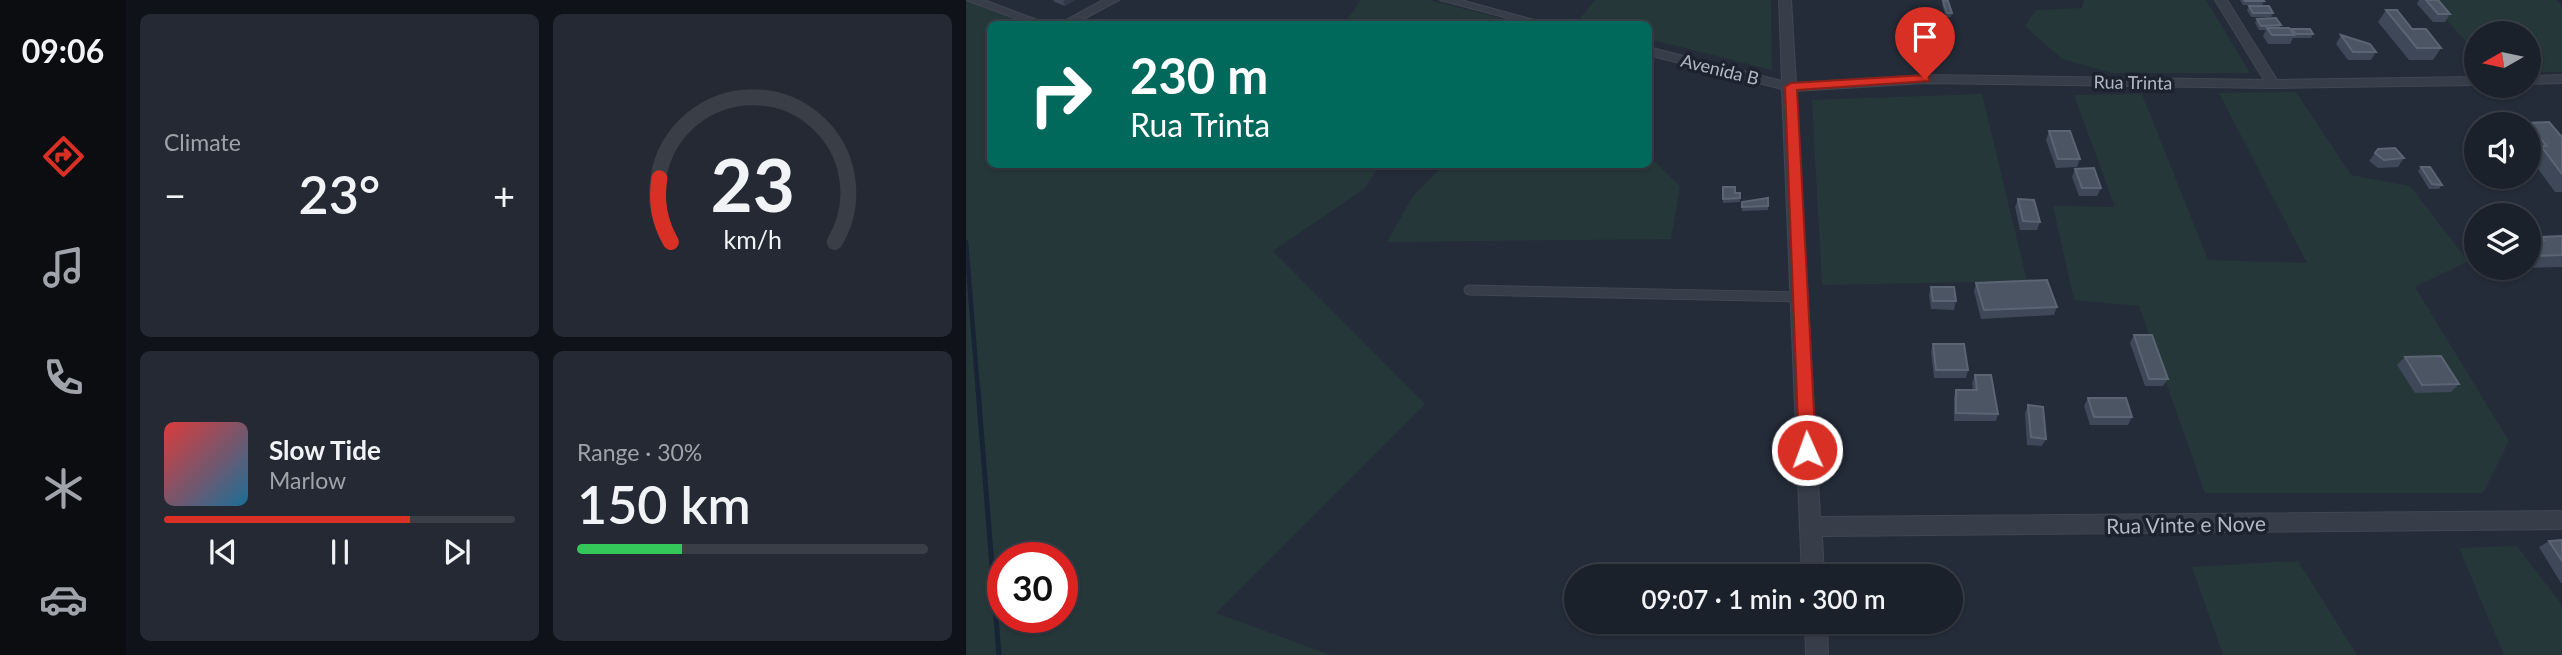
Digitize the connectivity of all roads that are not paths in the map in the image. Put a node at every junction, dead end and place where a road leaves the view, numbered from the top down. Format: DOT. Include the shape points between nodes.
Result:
graph roads {
  1 [pos="972,0"];
  2 [pos="1113,0"];
  3 [pos="1447,0"];
  4 [pos="1785,0"];
  5 [pos="2221,0"];
  6 [pos="1081,3"];
  7 [pos="1100,8"];
  8 [pos="1033,21"];
  9 [pos="1072,21"];
  10 [pos="1532,21"];
  11 [pos="1652,52"];
  12 [pos="2562,79"];
  13 [pos="2541,80"];
  14 [pos="2464,81"];
  15 [pos="2273,84"];
  16 [pos="1791,87"];
  17 [pos="1469,290"];
  18 [pos="1801,297"];
  19 [pos="2562,520"];
  20 [pos="1811,527"];
  21 [pos="1811,564"];
  22 [pos="1816,634"];
  23 [pos="1817,655"];
  1 -- 8 [label="street"];
  2 -- 7 [label="street"];
  3 -- 10 [label="street"];
  4 -- 16 [label="street"];
  5 -- 15 [label="street"];
  6 -- 7 [label="street"];
  7 -- 9 [label="street"];
  11 -- 16 [label="street, Avenida B"];
  12 -- 13 [label="street"];
  14 -- 15 [label="street, Rua Trinta"];
  15 -- 16 [label="street, Rua Trinta" via="1925,79"];
  16 -- 18 [label="street"];
  17 -- 18 [label="lane"];
  18 -- 20 [label="street"];
  19 -- 20 [label="street, Rua Vinte e Nove"];
  20 -- 21 [label="street"];
  22 -- 23 [label="street"];
}
